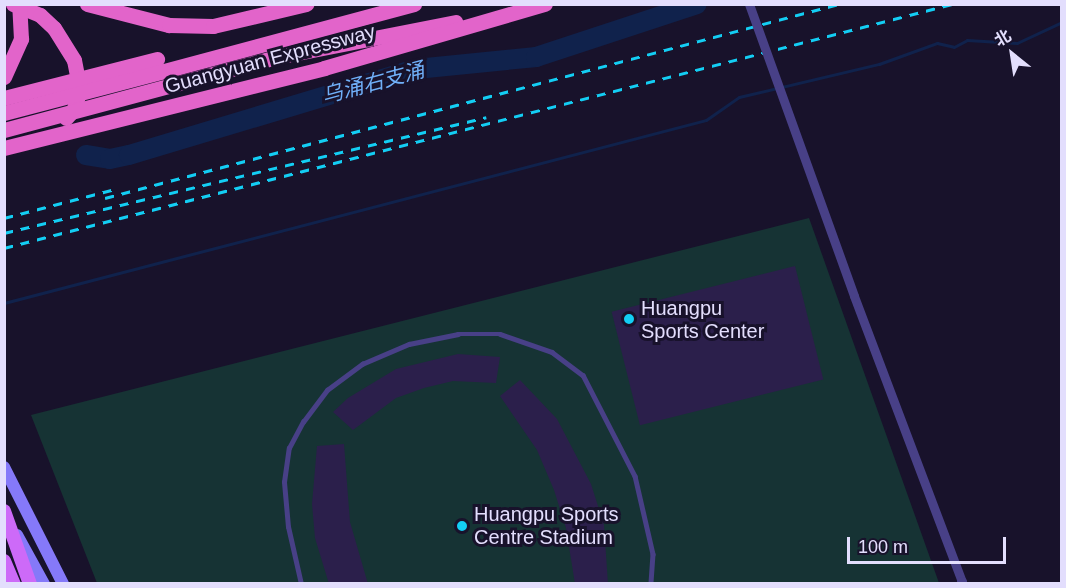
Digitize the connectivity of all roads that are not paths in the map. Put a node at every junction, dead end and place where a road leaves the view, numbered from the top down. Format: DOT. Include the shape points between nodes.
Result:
graph roads {
  1 [pos="14,4"];
  2 [pos="19,4"];
  3 [pos="87,4"];
  4 [pos="306,4"];
  5 [pos="414,4"];
  6 [pos="750,4"];
  7 [pos="543,5"];
  8 [pos="161,65"];
  9 [pos="4,77"];
  10 [pos="4,98"];
  11 [pos="4,113"];
  12 [pos="4,130"];
  13 [pos="24,143"];
  14 [pos="4,148"];
  15 [pos="4,467"];
  16 [pos="7,518"];
  17 [pos="4,561"];
  18 [pos="300,582"];
  19 [pos="961,583"];
  20 [pos="14,584"];
  21 [pos="30,584"];
  22 [pos="45,584"];
  23 [pos="63,584"];
  24 [pos="291,584"];
  25 [pos="651,584"];
  1 -- 13 [label="highway, bridge" via="40,15 54,28 80,76 74,109"];
  2 -- 9 [label="highway, bridge" via="21,39"];
  3 -- 4 [label="highway" via="150,22 213,26"];
  5 -- 8 [label="highway, Guangyuan Expressway" via="222,56"];
  6 -- 19 [label="street, bridge"];
  7 -- 12 [label="highway, bridge" via="272,58"];
  7 -- 13 [label="highway, Guangyuan Expressway" via="324,68"];
  8 -- 10 [label="highway, bridge"];
  8 -- 11 [label="highway, Guangyuan Expressway, bridge"];
  13 -- 14 [label="highway, Guangyuan Expressway"];
  15 -- 23 [label="main road"];
  16 -- 21 [label="main road"];
  16 -- 22 [label="main road"];
  17 -- 20 [label="main road"];
  18 -- 24 [label="lane"];
  18 -- 25 [label="lane" via="288,527 284,482 287,459 303,422 327,390 362,364 409,344 458,334 500,334 552,351 583,375 635,476 653,554"];
}
